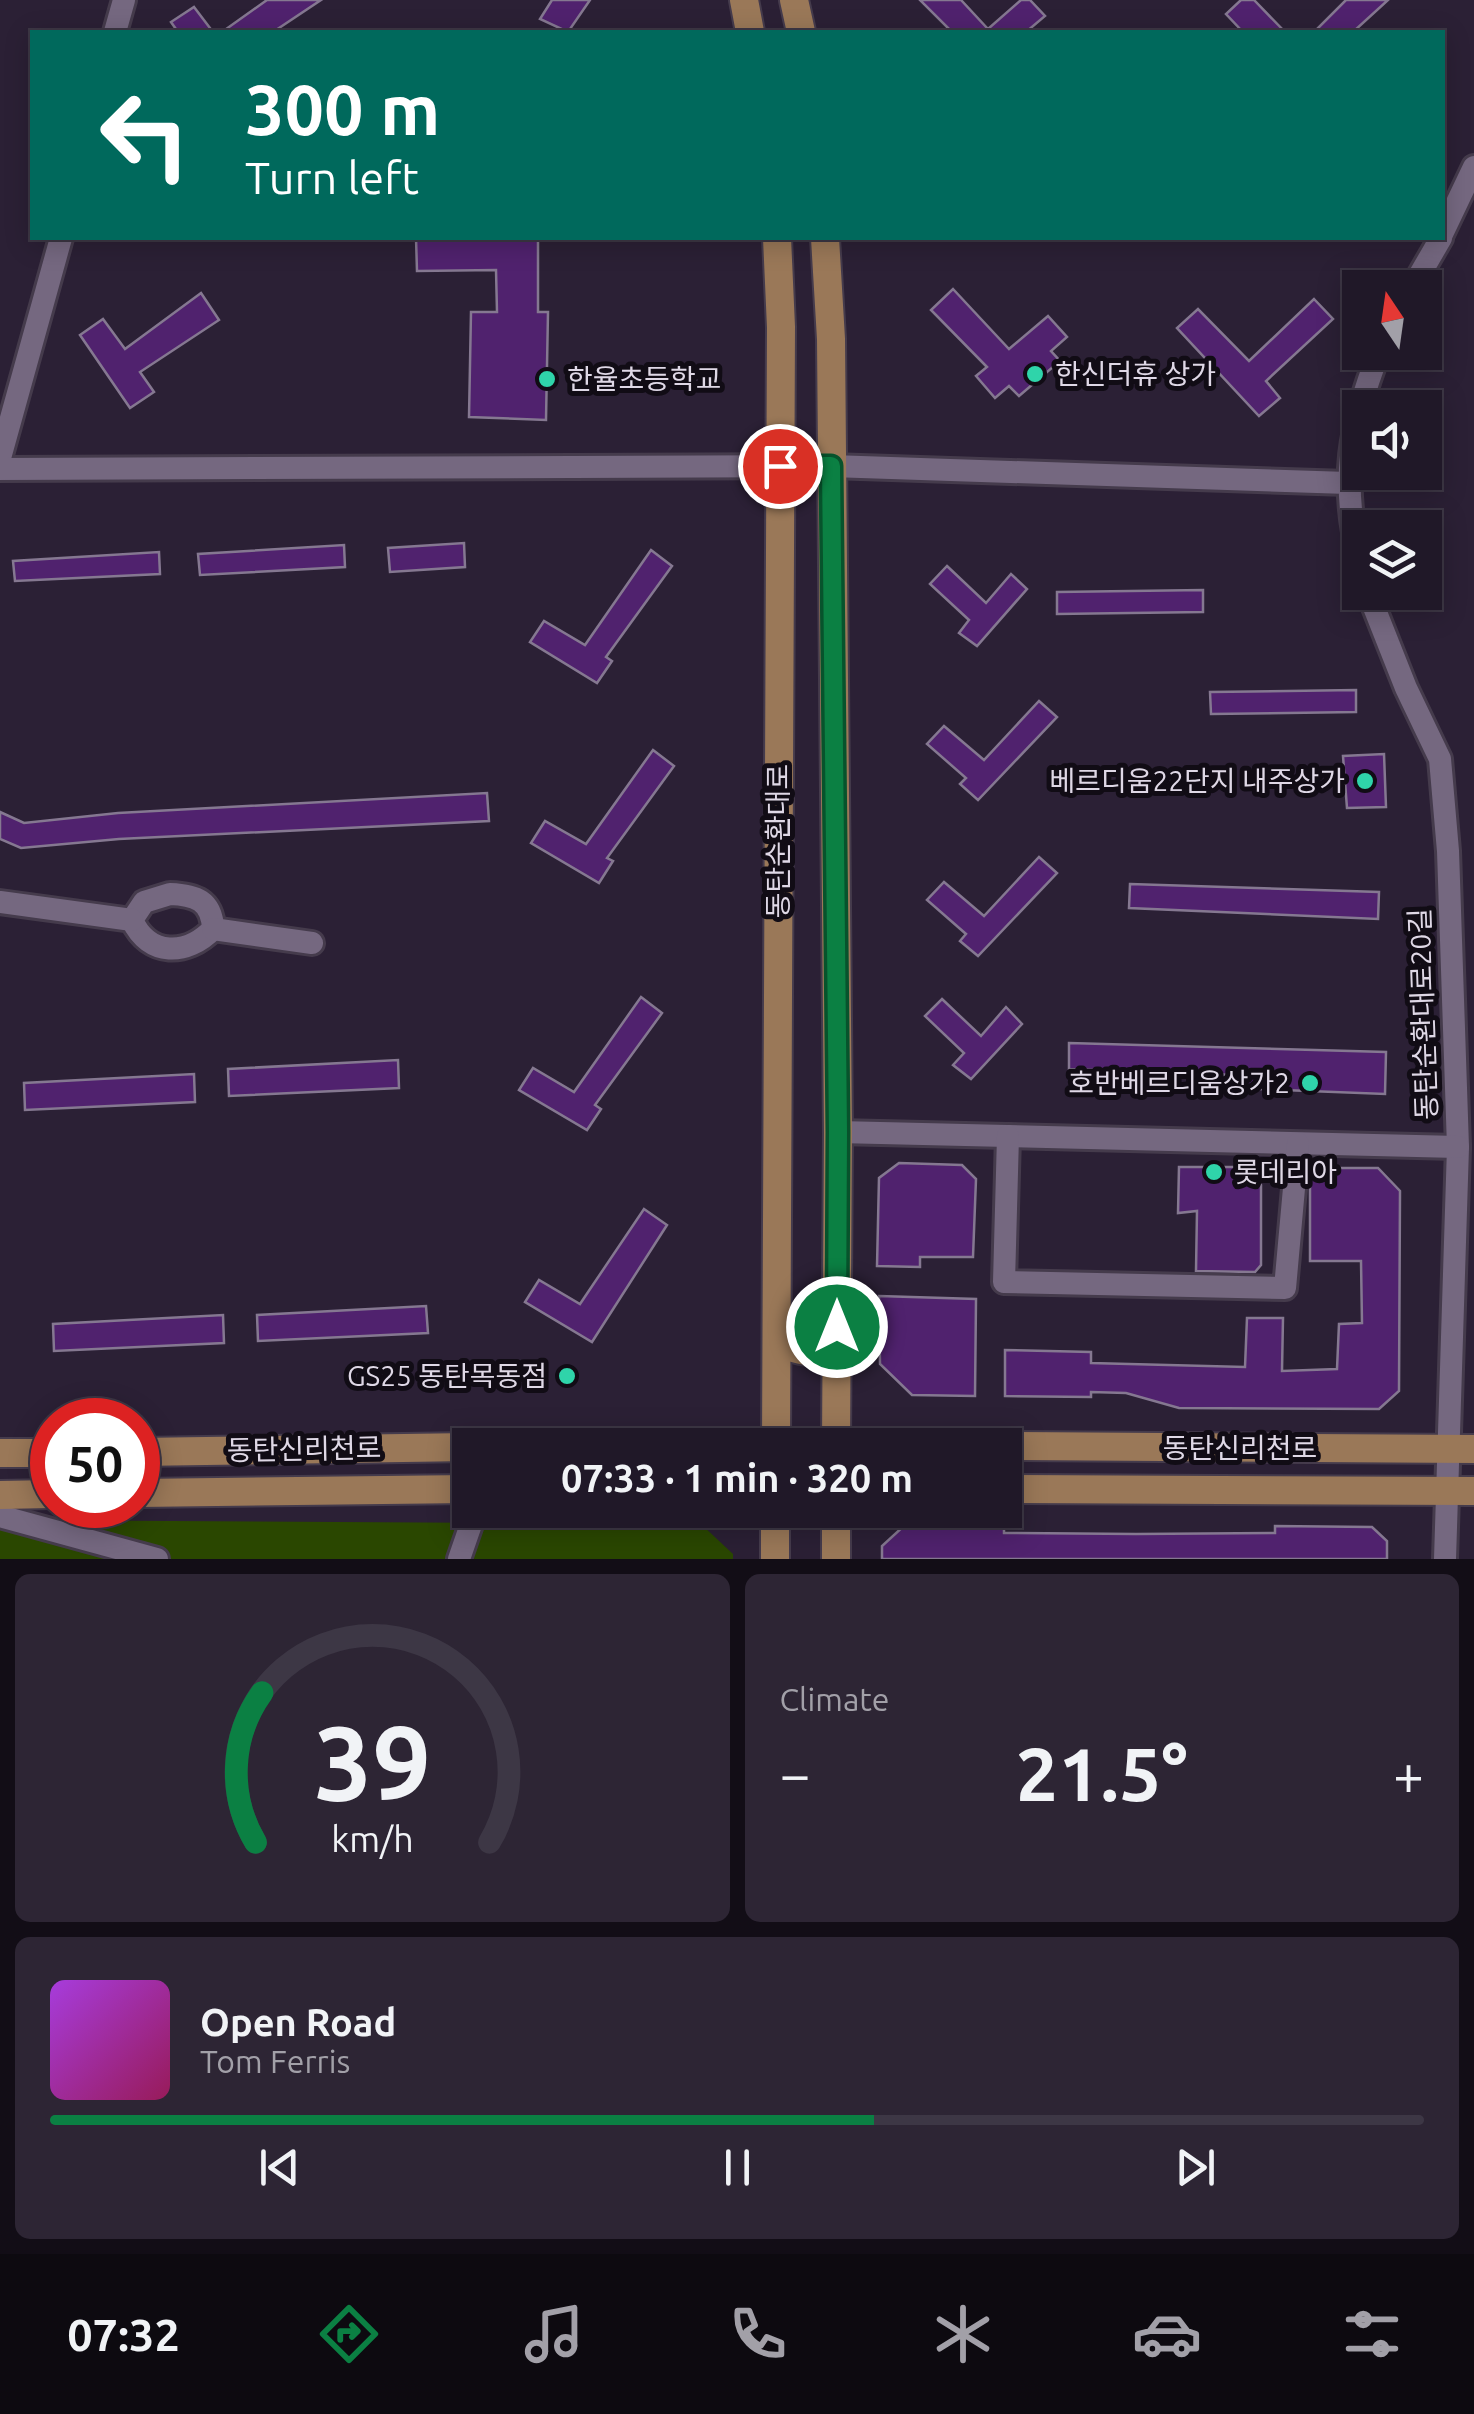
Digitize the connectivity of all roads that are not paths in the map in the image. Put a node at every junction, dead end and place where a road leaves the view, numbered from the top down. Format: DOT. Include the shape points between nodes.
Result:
graph roads {
  1 [pos="124,0"];
  2 [pos="744,0"];
  3 [pos="794,0"];
  4 [pos="116,30"];
  5 [pos="750,30"];
  6 [pos="800,30"];
  7 [pos="1474,167"];
  8 [pos="1445,230"];
  9 [pos="60,240"];
  10 [pos="777,240"];
  11 [pos="825,240"];
  12 [pos="1440,240"];
  13 [pos="1422,270"];
  14 [pos="0,458"];
  15 [pos="780,466"];
  16 [pos="831,466"];
  17 [pos="0,469"];
  18 [pos="1342,484"];
  19 [pos="1375,610"];
  20 [pos="0,902"];
  21 [pos="132,920"];
  22 [pos="212,929"];
  23 [pos="312,943"];
  24 [pos="838,1132"];
  25 [pos="1008,1136"];
  26 [pos="1298,1144"];
  27 [pos="1458,1147"];
  28 [pos="776,1320"];
  29 [pos="837,1327"];
  30 [pos="776,1428"];
  31 [pos="836,1428"];
  32 [pos="1022,1446"];
  33 [pos="452,1447"];
  34 [pos="1462,1449"];
  35 [pos="160,1452"];
  36 [pos="30,1453"];
  37 [pos="0,1454"];
  38 [pos="1022,1489"];
  39 [pos="452,1490"];
  40 [pos="1461,1491"];
  41 [pos="160,1493"];
  42 [pos="30,1494"];
  43 [pos="0,1495"];
  44 [pos="0,1516"];
  45 [pos="470,1528"];
  46 [pos="776,1528"];
  47 [pos="836,1528"];
  48 [pos="157,1559"];
  49 [pos="459,1559"];
  50 [pos="775,1559"];
  51 [pos="836,1559"];
  52 [pos="1445,1559"];
  1 -- 4 [label="street"];
  2 -- 5 [label="main road"];
  3 -- 6 [label="main road"];
  7 -- 8 [label="street"];
  9 -- 14 [label="street"];
  10 -- 15 [label="main road, 동탄순환대로"];
  11 -- 16 [label="main road, 동탄순환대로"];
  12 -- 13 [label="street"];
  15 -- 16 [label="street"];
  15 -- 17 [label="street"];
  15 -- 28 [label="main road, 동탄순환대로"];
  16 -- 18 [label="street"];
  16 -- 24 [label="main road, 동탄순환대로"];
  19 -- 27 [label="street, 동탄순환대로20길" via="1440,759"];
  20 -- 21 [label="street"];
  21 -- 22 [label="street" via="152,946 184,948"];
  21 -- 22 [label="street" via="144,902 195,895 208,905"];
  22 -- 23 [label="street"];
  24 -- 25 [label="street"];
  24 -- 29 [label="main road, 동탄순환대로"];
  25 -- 26 [label="street"];
  25 -- 26 [label="street" via="1004,1282 1284,1288"];
  26 -- 27 [label="street"];
  27 -- 34 [label="street, 동탄순환대로20길"];
  28 -- 29 [label="main road" via="791,1347 806,1352 822,1348"];
  28 -- 30 [label="main road, 동탄순환대로"];
  29 -- 31 [label="main road, 동탄순환대로"];
  32 -- 34 [label="main road, 동탄신리천로"];
  33 -- 35 [label="main road, 동탄신리천로"];
  34 -- 40 [label="street, 동탄순환대로20길"];
  36 -- 37 [label="main road"];
  38 -- 40 [label="main road, 동탄신리천로"];
  39 -- 41 [label="main road, 동탄신리천로"];
  40 -- 52 [label="street, 동탄순환대로20길"];
  42 -- 43 [label="main road"];
  44 -- 48 [label="street"];
  45 -- 49 [label="street"];
  46 -- 50 [label="main road"];
  47 -- 51 [label="main road"];
}
